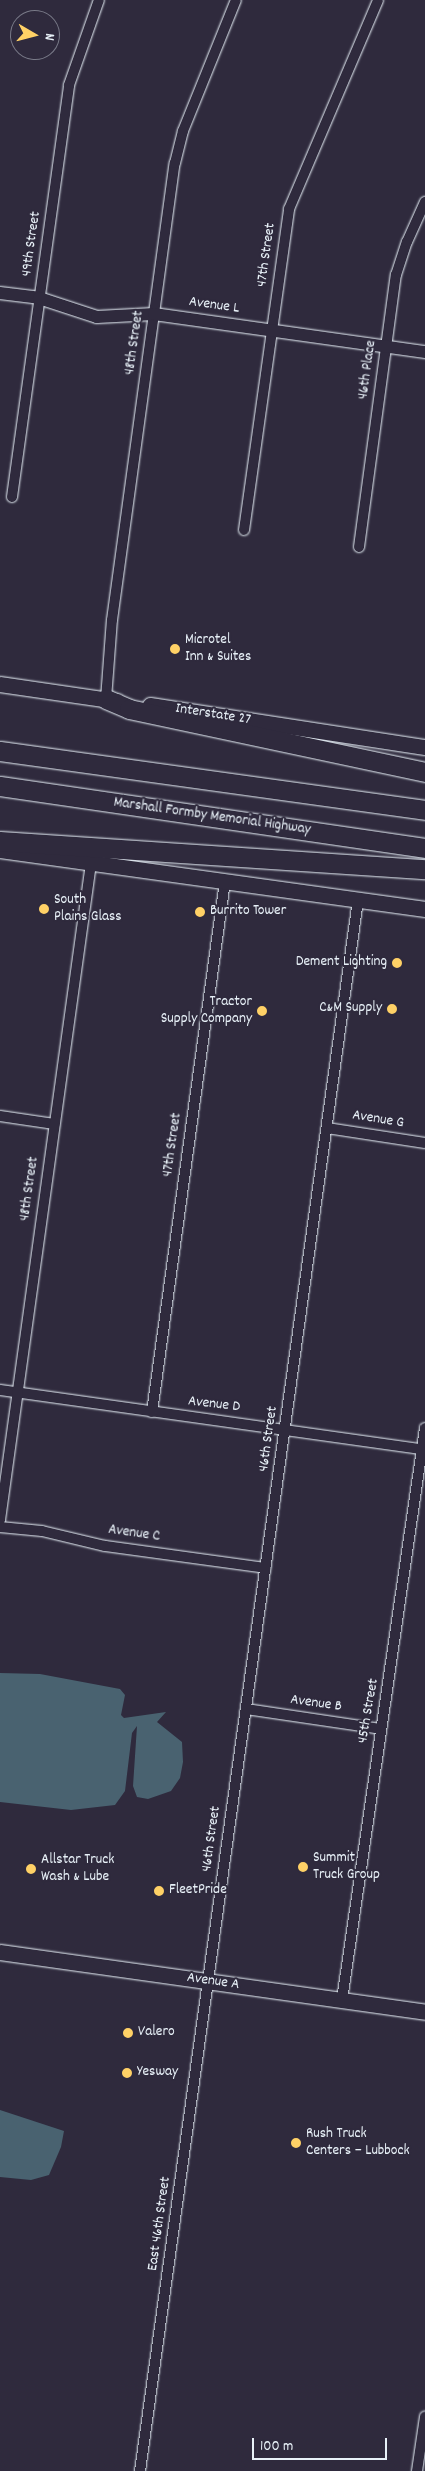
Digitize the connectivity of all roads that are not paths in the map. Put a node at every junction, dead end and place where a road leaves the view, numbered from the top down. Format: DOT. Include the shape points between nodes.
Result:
graph roads {
  1 [pos="99,0"];
  2 [pos="236,0"];
  3 [pos="378,0"];
  4 [pos="425,202"];
  5 [pos="0,293"];
  6 [pos="39,298"];
  7 [pos="154,314"];
  8 [pos="271,330"];
  9 [pos="386,346"];
  10 [pos="425,352"];
  11 [pos="12,497"];
  12 [pos="244,530"];
  13 [pos="359,547"];
  14 [pos="0,684"];
  15 [pos="106,699"];
  16 [pos="425,747"];
  17 [pos="0,751"];
  18 [pos="425,772"];
  19 [pos="0,786"];
  20 [pos="425,810"];
  21 [pos="0,841"];
  22 [pos="425,848"];
  23 [pos="0,850"];
  24 [pos="91,863"];
  25 [pos="425,868"];
  26 [pos="225,881"];
  27 [pos="358,900"];
  28 [pos="425,909"];
  29 [pos="0,1116"];
  30 [pos="54,1124"];
  31 [pos="327,1128"];
  32 [pos="425,1143"];
  33 [pos="0,1390"];
  34 [pos="16,1392"];
  35 [pos="152,1412"];
  36 [pos="425,1428"];
  37 [pos="286,1430"];
  38 [pos="424,1450"];
  39 [pos="0,1520"];
  40 [pos="0,1527"];
  41 [pos="266,1568"];
  42 [pos="246,1709"];
  43 [pos="381,1729"];
  44 [pos="0,1952"];
  45 [pos="207,1981"];
  46 [pos="342,2000"];
  47 [pos="425,2012"];
  48 [pos="425,2417"];
  49 [pos="140,2471"];
  50 [pos="417,2471"];
  1 -- 6 [label="street, 49th Street" via="69,85"];
  2 -- 7 [label="street, 48th Street" via="179,146"];
  3 -- 8 [label="street, 47th Street" via="292,196"];
  4 -- 9 [label="street, 46th Place" via="399,264"];
  5 -- 6 [label="street, Avenue L"];
  6 -- 7 [label="street, Avenue L" via="97,317"];
  6 -- 11 [label="street, 49th Street"];
  7 -- 8 [label="street, Avenue L"];
  7 -- 15 [label="street, 48th Street" via="112,620"];
  8 -- 9 [label="street, Avenue L"];
  8 -- 12 [label="street, 47th Street"];
  9 -- 10 [label="street, Avenue L"];
  9 -- 13 [label="street, 46th Place"];
  14 -- 15 [label="main road, Interstate 27"];
  15 -- 16 [label="main road, Interstate 27"];
  15 -- 18 [label="highway" via="129,709"];
  17 -- 20 [label="highway"];
  19 -- 22 [label="highway, Marshall Formby Memorial Highway"];
  21 -- 25 [label="highway"];
  23 -- 24 [label="main road"];
  24 -- 26 [label="main road"];
  24 -- 30 [label="street, 48th Street"];
  26 -- 27 [label="main road"];
  26 -- 35 [label="street, 47th Street"];
  27 -- 28 [label="main road"];
  27 -- 31 [label="street, 46th Street"];
  29 -- 30 [label="street"];
  30 -- 34 [label="street, 48th Street"];
  31 -- 32 [label="street, Avenue G"];
  31 -- 37 [label="street, 46th Street"];
  33 -- 34 [label="street, Avenue D"];
  34 -- 35 [label="street, Avenue D"];
  34 -- 39 [label="street, 48th Street"];
  35 -- 37 [label="street, Avenue D"];
  36 -- 38 [label="street, 45th Street"];
  37 -- 38 [label="street, Avenue D"];
  37 -- 41 [label="street, 46th Street"];
  38 -- 43 [label="street, 45th Street"];
  40 -- 41 [label="street, Avenue C" via="42,1531 105,1546"];
  41 -- 42 [label="street, 46th Street"];
  42 -- 43 [label="street, Avenue B"];
  42 -- 45 [label="street, 46th Street"];
  43 -- 46 [label="street, 45th Street"];
  44 -- 45 [label="main road, Avenue A"];
  45 -- 46 [label="main road, Avenue A"];
  45 -- 49 [label="street, East 46th Street" via="206,2007"];
  46 -- 47 [label="main road, Avenue A"];
  48 -- 50 [label="street"];
}
